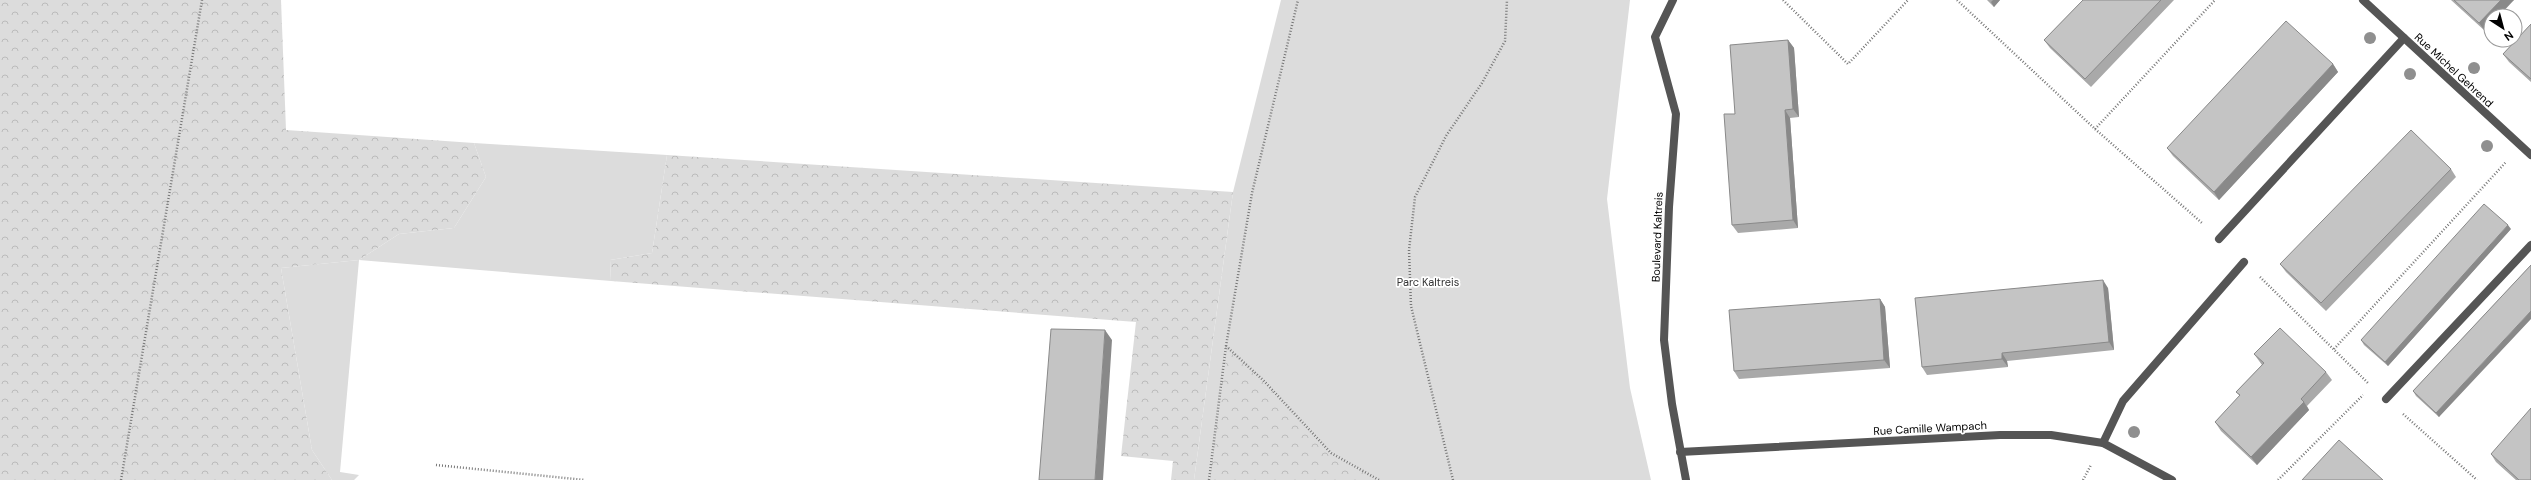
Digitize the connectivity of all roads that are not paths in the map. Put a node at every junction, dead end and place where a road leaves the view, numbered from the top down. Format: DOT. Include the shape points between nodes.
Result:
graph roads {
  1 [pos="1673,0"];
  2 [pos="2363,0"];
  3 [pos="2404,38"];
  4 [pos="2531,155"];
  5 [pos="2219,239"];
  6 [pos="2531,245"];
  7 [pos="2244,262"];
  8 [pos="2386,399"];
  9 [pos="2103,443"];
  10 [pos="1680,452"];
  11 [pos="1686,480"];
  12 [pos="2172,480"];
  1 -- 10 [label="street, Boulevard Kaltreis" via="1655,37 1676,114 1668,206 1664,340"];
  2 -- 3 [label="street, Rue Michel Gehrend"];
  3 -- 4 [label="street, Rue Michel Gehrend"];
  3 -- 5 [label="street"];
  6 -- 8 [label="street"];
  7 -- 9 [label="street" via="2123,401"];
  9 -- 10 [label="street, Rue Camille Wampach" via="2051,435 2000,435"];
  9 -- 12 [label="street, Rue Camille Wampach"];
  10 -- 11 [label="street, Boulevard Kaltreis"];
}
